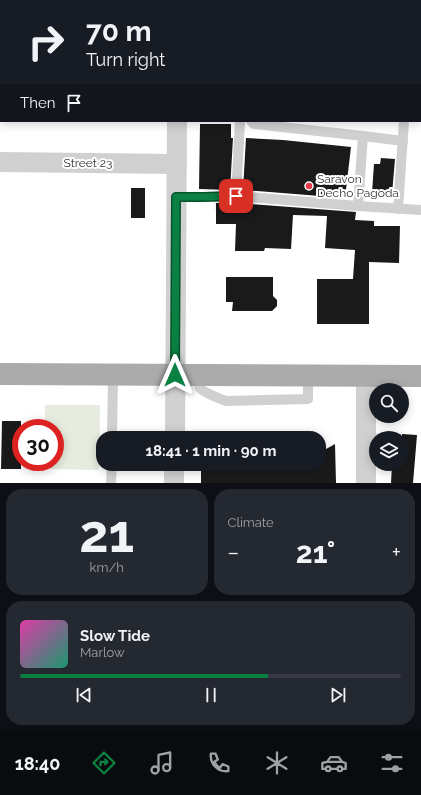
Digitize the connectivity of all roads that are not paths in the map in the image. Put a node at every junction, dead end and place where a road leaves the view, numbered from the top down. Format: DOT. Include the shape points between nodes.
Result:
graph roads {
  1 [pos="177,122"];
  2 [pos="240,122"];
  3 [pos="252,122"];
  4 [pos="404,122"];
  5 [pos="363,136"];
  6 [pos="403,141"];
  7 [pos="0,162"];
  8 [pos="177,164"];
  9 [pos="236,196"];
  10 [pos="176,197"];
  11 [pos="358,206"];
  12 [pos="398,208"];
  13 [pos="421,210"];
  14 [pos="0,374"];
  15 [pos="113,375"];
  16 [pos="175,375"];
  17 [pos="366,376"];
  18 [pos="421,376"];
  19 [pos="112,431"];
  20 [pos="175,431"];
  21 [pos="112,471"];
  22 [pos="174,471"];
  23 [pos="111,483"];
  24 [pos="174,483"];
  25 [pos="366,483"];
  1 -- 8 [label="street"];
  2 -- 9 [label="lane"];
  3 -- 5 [label="lane"];
  4 -- 6 [label="lane"];
  5 -- 6 [label="lane"];
  5 -- 11 [label="lane"];
  6 -- 12 [label="lane"];
  7 -- 8 [label="street, Street 23"];
  8 -- 10 [label="street"];
  9 -- 10 [label="lane"];
  9 -- 11 [label="lane"];
  10 -- 16 [label="street"];
  11 -- 12 [label="lane"];
  12 -- 13 [label="lane"];
  14 -- 15 [label="main road"];
  15 -- 16 [label="main road"];
  15 -- 19 [label="lane"];
  16 -- 17 [label="main road"];
  16 -- 20 [label="street"];
  17 -- 18 [label="main road"];
  17 -- 25 [label="street"];
  21 -- 23 [label="lane"];
  22 -- 24 [label="street"];
}
